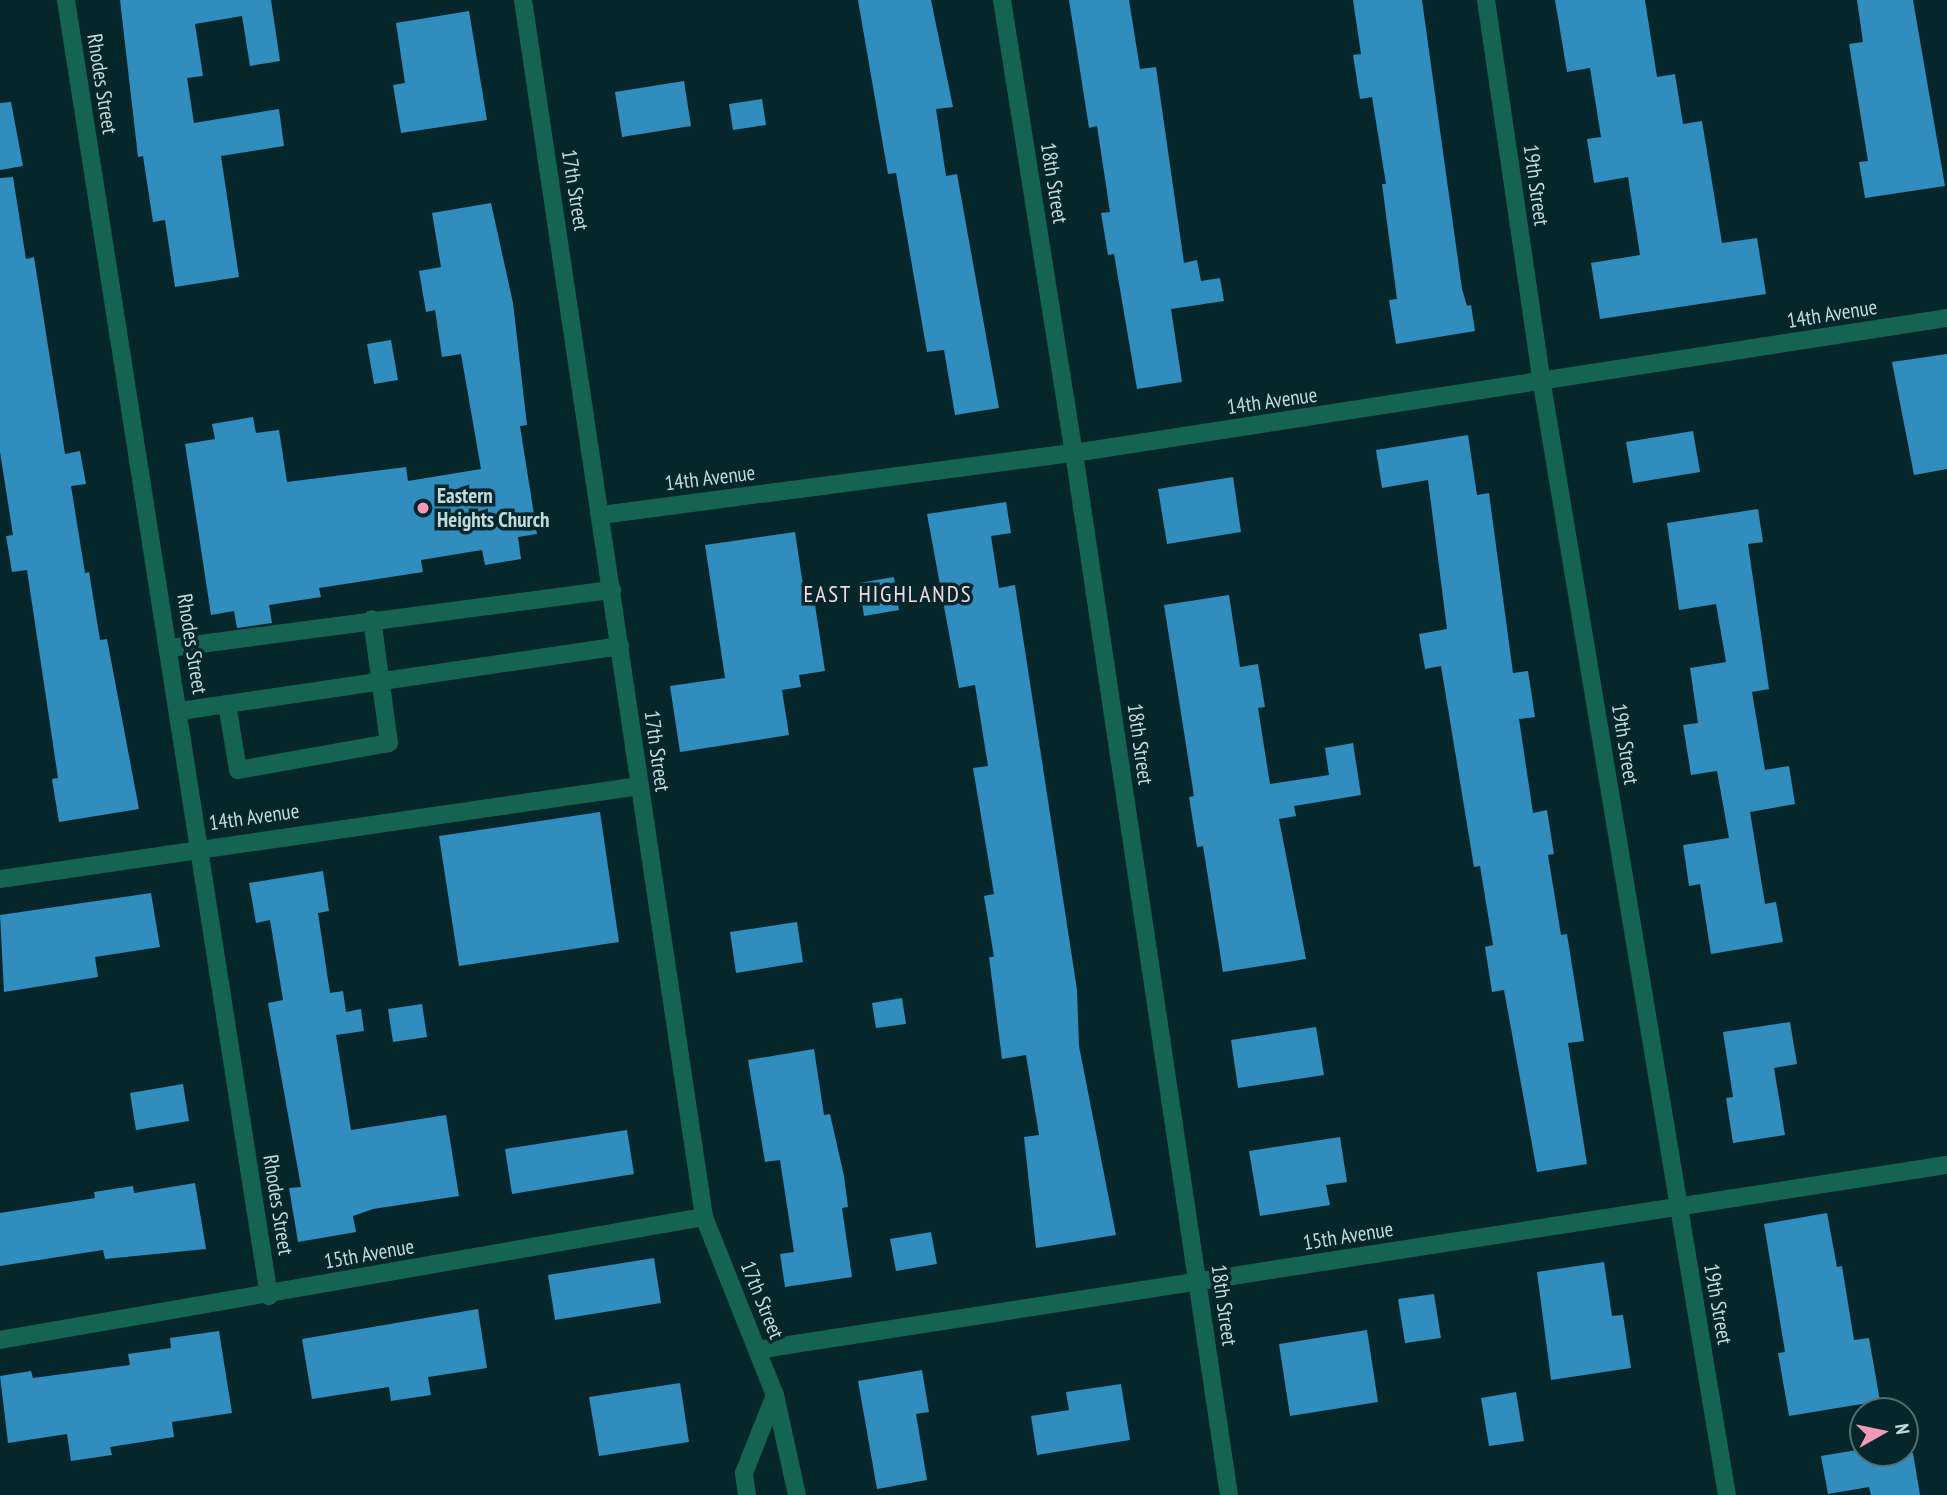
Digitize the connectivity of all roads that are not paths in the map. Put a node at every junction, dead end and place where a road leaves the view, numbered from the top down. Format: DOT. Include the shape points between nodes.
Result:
graph roads {
  1 [pos="66,0"];
  2 [pos="523,0"];
  3 [pos="1002,0"];
  4 [pos="1486,0"];
  5 [pos="1947,318"];
  6 [pos="1542,384"];
  7 [pos="1074,453"];
  8 [pos="601,515"];
  9 [pos="612,590"];
  10 [pos="372,619"];
  11 [pos="620,646"];
  12 [pos="170,648"];
  13 [pos="380,679"];
  14 [pos="227,704"];
  15 [pos="180,711"];
  16 [pos="639,786"];
  17 [pos="202,847"];
  18 [pos="0,878"];
  19 [pos="1947,1165"];
  20 [pos="1678,1205"];
  21 [pos="704,1217"];
  22 [pos="1198,1285"];
  23 [pos="269,1296"];
  24 [pos="0,1340"];
  25 [pos="757,1350"];
  26 [pos="775,1395"];
  27 [pos="747,1495"];
  28 [pos="797,1495"];
  29 [pos="1229,1495"];
  30 [pos="1727,1495"];
  1 -- 12 [label="street, Rhodes Street"];
  2 -- 8 [label="street, 17th Street"];
  3 -- 7 [label="street, 18th Street"];
  4 -- 6 [label="street, 19th Street"];
  5 -- 6 [label="street, 14th Avenue"];
  6 -- 7 [label="street, 14th Avenue"];
  6 -- 20 [label="street, 19th Street"];
  7 -- 8 [label="street, 14th Avenue"];
  7 -- 22 [label="street, 18th Street"];
  8 -- 9 [label="street, 17th Street"];
  9 -- 10 [label="street"];
  9 -- 11 [label="street, 17th Street"];
  10 -- 12 [label="street"];
  10 -- 13 [label="street"];
  11 -- 13 [label="street"];
  11 -- 16 [label="street, 17th Street"];
  12 -- 15 [label="street, Rhodes Street"];
  13 -- 14 [label="street"];
  13 -- 14 [label="street" via="389,743 238,770"];
  14 -- 15 [label="street"];
  15 -- 17 [label="street, Rhodes Street"];
  16 -- 17 [label="street, 14th Avenue"];
  16 -- 21 [label="street, 17th Street"];
  17 -- 18 [label="street, 14th Avenue"];
  17 -- 23 [label="street, Rhodes Street"];
  19 -- 20 [label="street, 15th Avenue"];
  20 -- 22 [label="street, 15th Avenue"];
  20 -- 30 [label="street, 19th Street"];
  21 -- 23 [label="street, 15th Avenue"];
  21 -- 25 [label="street, 17th Street"];
  22 -- 25 [label="street, 15th Avenue"];
  22 -- 29 [label="street, 18th Street"];
  23 -- 24 [label="street, 15th Avenue"];
  25 -- 26 [label="street, 17th Street"];
  26 -- 27 [label="street" via="744,1473"];
  26 -- 28 [label="street, 17th Street"];
}
